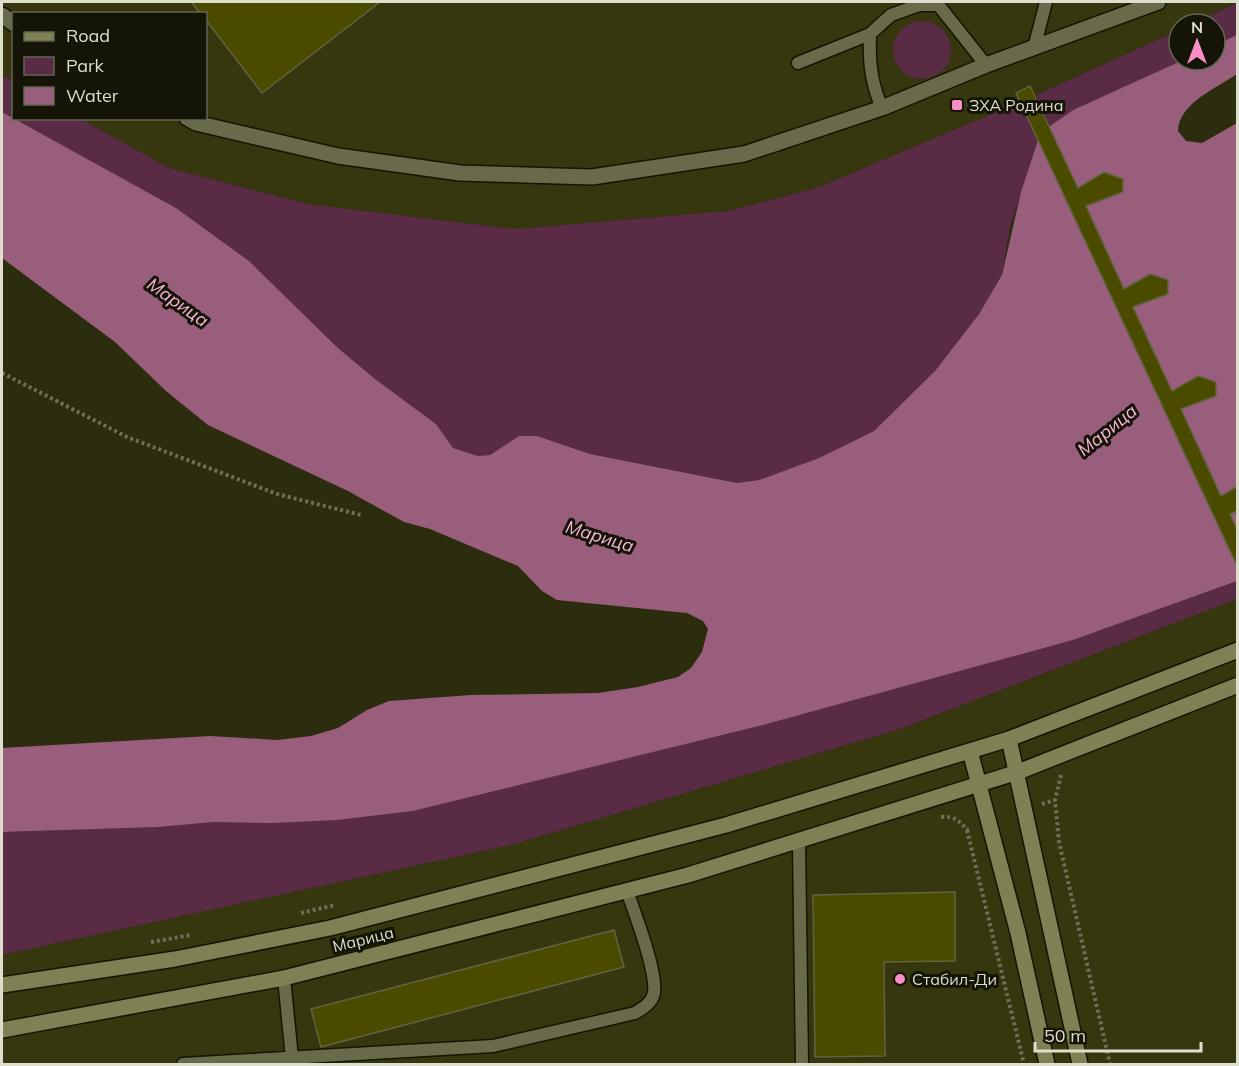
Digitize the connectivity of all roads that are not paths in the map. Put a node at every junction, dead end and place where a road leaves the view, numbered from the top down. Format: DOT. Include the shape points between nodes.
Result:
graph roads {
  1 [pos="1046,2"];
  2 [pos="1158,2"];
  3 [pos="937,3"];
  4 [pos="870,34"];
  5 [pos="1034,48"];
  6 [pos="798,63"];
  7 [pos="986,64"];
  8 [pos="882,108"];
  9 [pos="191,120"];
  10 [pos="1238,650"];
  11 [pos="1238,685"];
  12 [pos="1009,739"];
  13 [pos="970,751"];
  14 [pos="1017,772"];
  15 [pos="978,785"];
  16 [pos="799,841"];
  17 [pos="627,891"];
  18 [pos="284,978"];
  19 [pos="2,985"];
  20 [pos="2,1030"];
  21 [pos="292,1058"];
  22 [pos="183,1065"];
  23 [pos="802,1065"];
  24 [pos="1047,1065"];
  25 [pos="1080,1065"];
  1 -- 5 [label="lane"];
  2 -- 5 [label="street"];
  3 -- 4 [label="lane" via="891,15"];
  3 -- 7 [label="lane"];
  4 -- 6 [label="lane"];
  4 -- 8 [label="lane" via="869,63"];
  5 -- 7 [label="street"];
  7 -- 8 [label="street"];
  8 -- 9 [label="street" via="744,154 592,177 460,174 338,156"];
  10 -- 12 [label="street, Марица"];
  11 -- 14 [label="street, Марица"];
  12 -- 13 [label="street, Марица"];
  12 -- 14 [label="street"];
  13 -- 15 [label="street"];
  13 -- 19 [label="street, Марица" via="726,825 330,928 175,959"];
  14 -- 15 [label="street, Марица"];
  14 -- 25 [label="street"];
  15 -- 16 [label="street, Марица"];
  15 -- 24 [label="street"];
  16 -- 17 [label="street, Марица"];
  16 -- 23 [label="lane"];
  17 -- 18 [label="street, Марица"];
  17 -- 21 [label="lane" via="654,977 654,994 648,1005 635,1013 493,1046"];
  18 -- 20 [label="street, Марица"];
  18 -- 21 [label="lane"];
  21 -- 22 [label="lane"];
}
